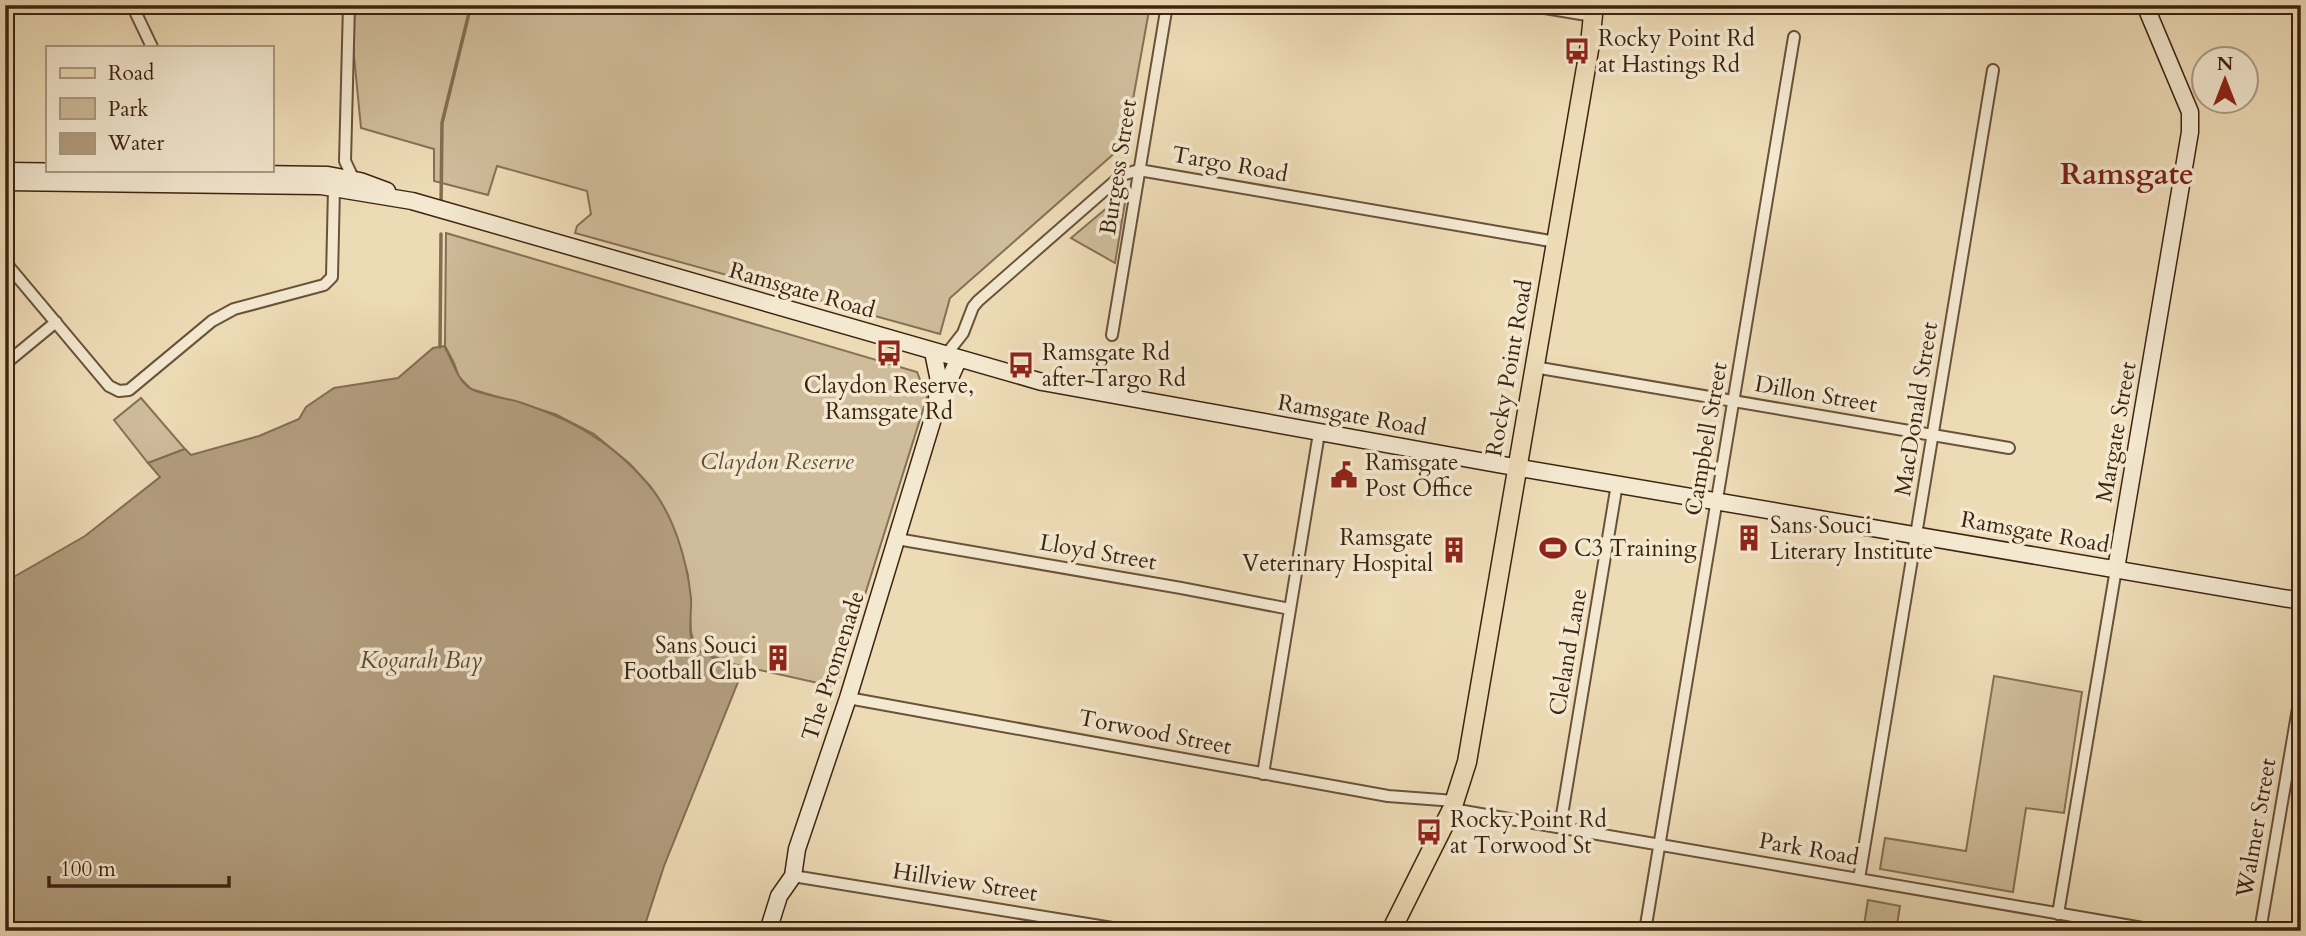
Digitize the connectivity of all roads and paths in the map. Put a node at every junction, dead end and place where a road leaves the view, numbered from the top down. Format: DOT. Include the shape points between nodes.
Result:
graph roads {
  1 [pos="132,5"];
  2 [pos="349,5"];
  3 [pos="1167,5"];
  4 [pos="1527,5"];
  5 [pos="2145,5"];
  6 [pos="1594,11"];
  7 [pos="1794,37"];
  8 [pos="152,46"];
  9 [pos="1993,70"];
  10 [pos="345,160"];
  11 [pos="1139,170"];
  12 [pos="5,171"];
  13 [pos="46,171"];
  14 [pos="232,172"];
  15 [pos="354,180"];
  16 [pos="331,181"];
  17 [pos="5,182"];
  18 [pos="412,201"];
  19 [pos="1556,242"];
  20 [pos="5,262"];
  21 [pos="56,322"];
  22 [pos="963,333"];
  23 [pos="1112,335"];
  24 [pos="951,358"];
  25 [pos="5,364"];
  26 [pos="1534,367"];
  27 [pos="1734,401"];
  28 [pos="935,412"];
  29 [pos="1319,433"];
  30 [pos="1934,435"];
  31 [pos="2009,448"];
  32 [pos="1517,467"];
  33 [pos="1617,484"];
  34 [pos="1717,500"];
  35 [pos="1917,535"];
  36 [pos="897,539"];
  37 [pos="2116,569"];
  38 [pos="2301,601"];
  39 [pos="1290,609"];
  40 [pos="2301,691"];
  41 [pos="848,698"];
  42 [pos="1263,774"];
  43 [pos="1454,805"];
  44 [pos="1560,827"];
  45 [pos="1658,845"];
  46 [pos="793,876"];
  47 [pos="1859,879"];
  48 [pos="2058,914"];
  49 [pos="2106,926"];
  50 [pos="768,931"];
  51 [pos="1130,931"];
  52 [pos="1391,931"];
  53 [pos="1644,931"];
  54 [pos="2160,931"];
  55 [pos="2260,931"];
  1 -- 8 [label="street"];
  2 -- 10 [label="street"];
  3 -- 11 [label="street, Burgess Street"];
  4 -- 6 [label="street"];
  5 -- 37 [label="main road, Margate Street" via="2190,111 2190,132"];
  6 -- 19 [label="main road, Rocky Point Road"];
  7 -- 27 [label="street, Campbell Street"];
  9 -- 30 [label="street, MacDonald Street"];
  10 -- 15 [label="street"];
  10 -- 16 [label="street"];
  11 -- 19 [label="street, Targo Road"];
  11 -- 22 [label="street, Targo Road" via="1122,175 978,301"];
  11 -- 23 [label="street, Burgess Street"];
  12 -- 13 [label="main road, Ramsgate Road"];
  14 -- 16 [label="main road, Ramsgate Road"];
  15 -- 16 [label="main road, Ramsgate Road"];
  15 -- 18 [label="main road, Ramsgate Road"];
  16 -- 17 [label="main road, Ramsgate Road"];
  16 -- 18 [label="main road, Ramsgate Road"];
  16 -- 21 [label="street" via="332,277 324,285 234,309 212,321 129,390 109,386"];
  18 -- 24 [label="main road, Ramsgate Road"];
  19 -- 26 [label="main road, Rocky Point Road"];
  20 -- 21 [label="street"];
  21 -- 25 [label="street"];
  22 -- 24 [label="street, Targo Road"];
  22 -- 24 [label="street" via="964,346"];
  24 -- 28 [label="main road, The Promenade"];
  24 -- 28 [label="main road, The Promenade" via="939,382"];
  24 -- 29 [label="main road, Ramsgate Road" via="1081,390"];
  26 -- 27 [label="street, Dillon Street"];
  26 -- 32 [label="main road, Rocky Point Road"];
  27 -- 30 [label="street, Dillon Street"];
  27 -- 34 [label="street, Campbell Street"];
  28 -- 36 [label="main road, The Promenade"];
  29 -- 32 [label="main road, Ramsgate Road"];
  29 -- 39 [label="street"];
  30 -- 31 [label="street, Dillon Street"];
  30 -- 35 [label="street, MacDonald Street"];
  32 -- 33 [label="main road, Ramsgate Road"];
  32 -- 43 [label="main road, Rocky Point Road" via="1467,762"];
  33 -- 34 [label="main road, Ramsgate Road"];
  33 -- 44 [label="street, Cleland Lane"];
  34 -- 35 [label="main road, Ramsgate Road"];
  34 -- 45 [label="street, Campbell Street"];
  35 -- 37 [label="main road, Ramsgate Road"];
  35 -- 47 [label="street, MacDonald Street"];
  36 -- 39 [label="street, Lloyd Street"];
  36 -- 41 [label="main road, The Promenade"];
  37 -- 38 [label="main road, Ramsgate Road"];
  37 -- 48 [label="street, Margate Street"];
  39 -- 42 [label="street"];
  40 -- 55 [label="street, Walmer Street"];
  41 -- 42 [label="street, Torwood Street"];
  41 -- 46 [label="main road, The Promenade" via="797,849"];
  42 -- 43 [label="street, Torwood Street"];
  43 -- 44 [label="street, Park Road"];
  43 -- 52 [label="main road, Rocky Point Road"];
  44 -- 45 [label="street, Park Road"];
  45 -- 47 [label="street, Park Road"];
  45 -- 53 [label="street, Campbell Street"];
  46 -- 50 [label="main road, The Promenade" via="779,896"];
  46 -- 51 [label="street, Hillview Street"];
  47 -- 48 [label="street, Park Road"];
  48 -- 49 [label="street, Park Road"];
  49 -- 54 [label="street, Park Road"];
}
